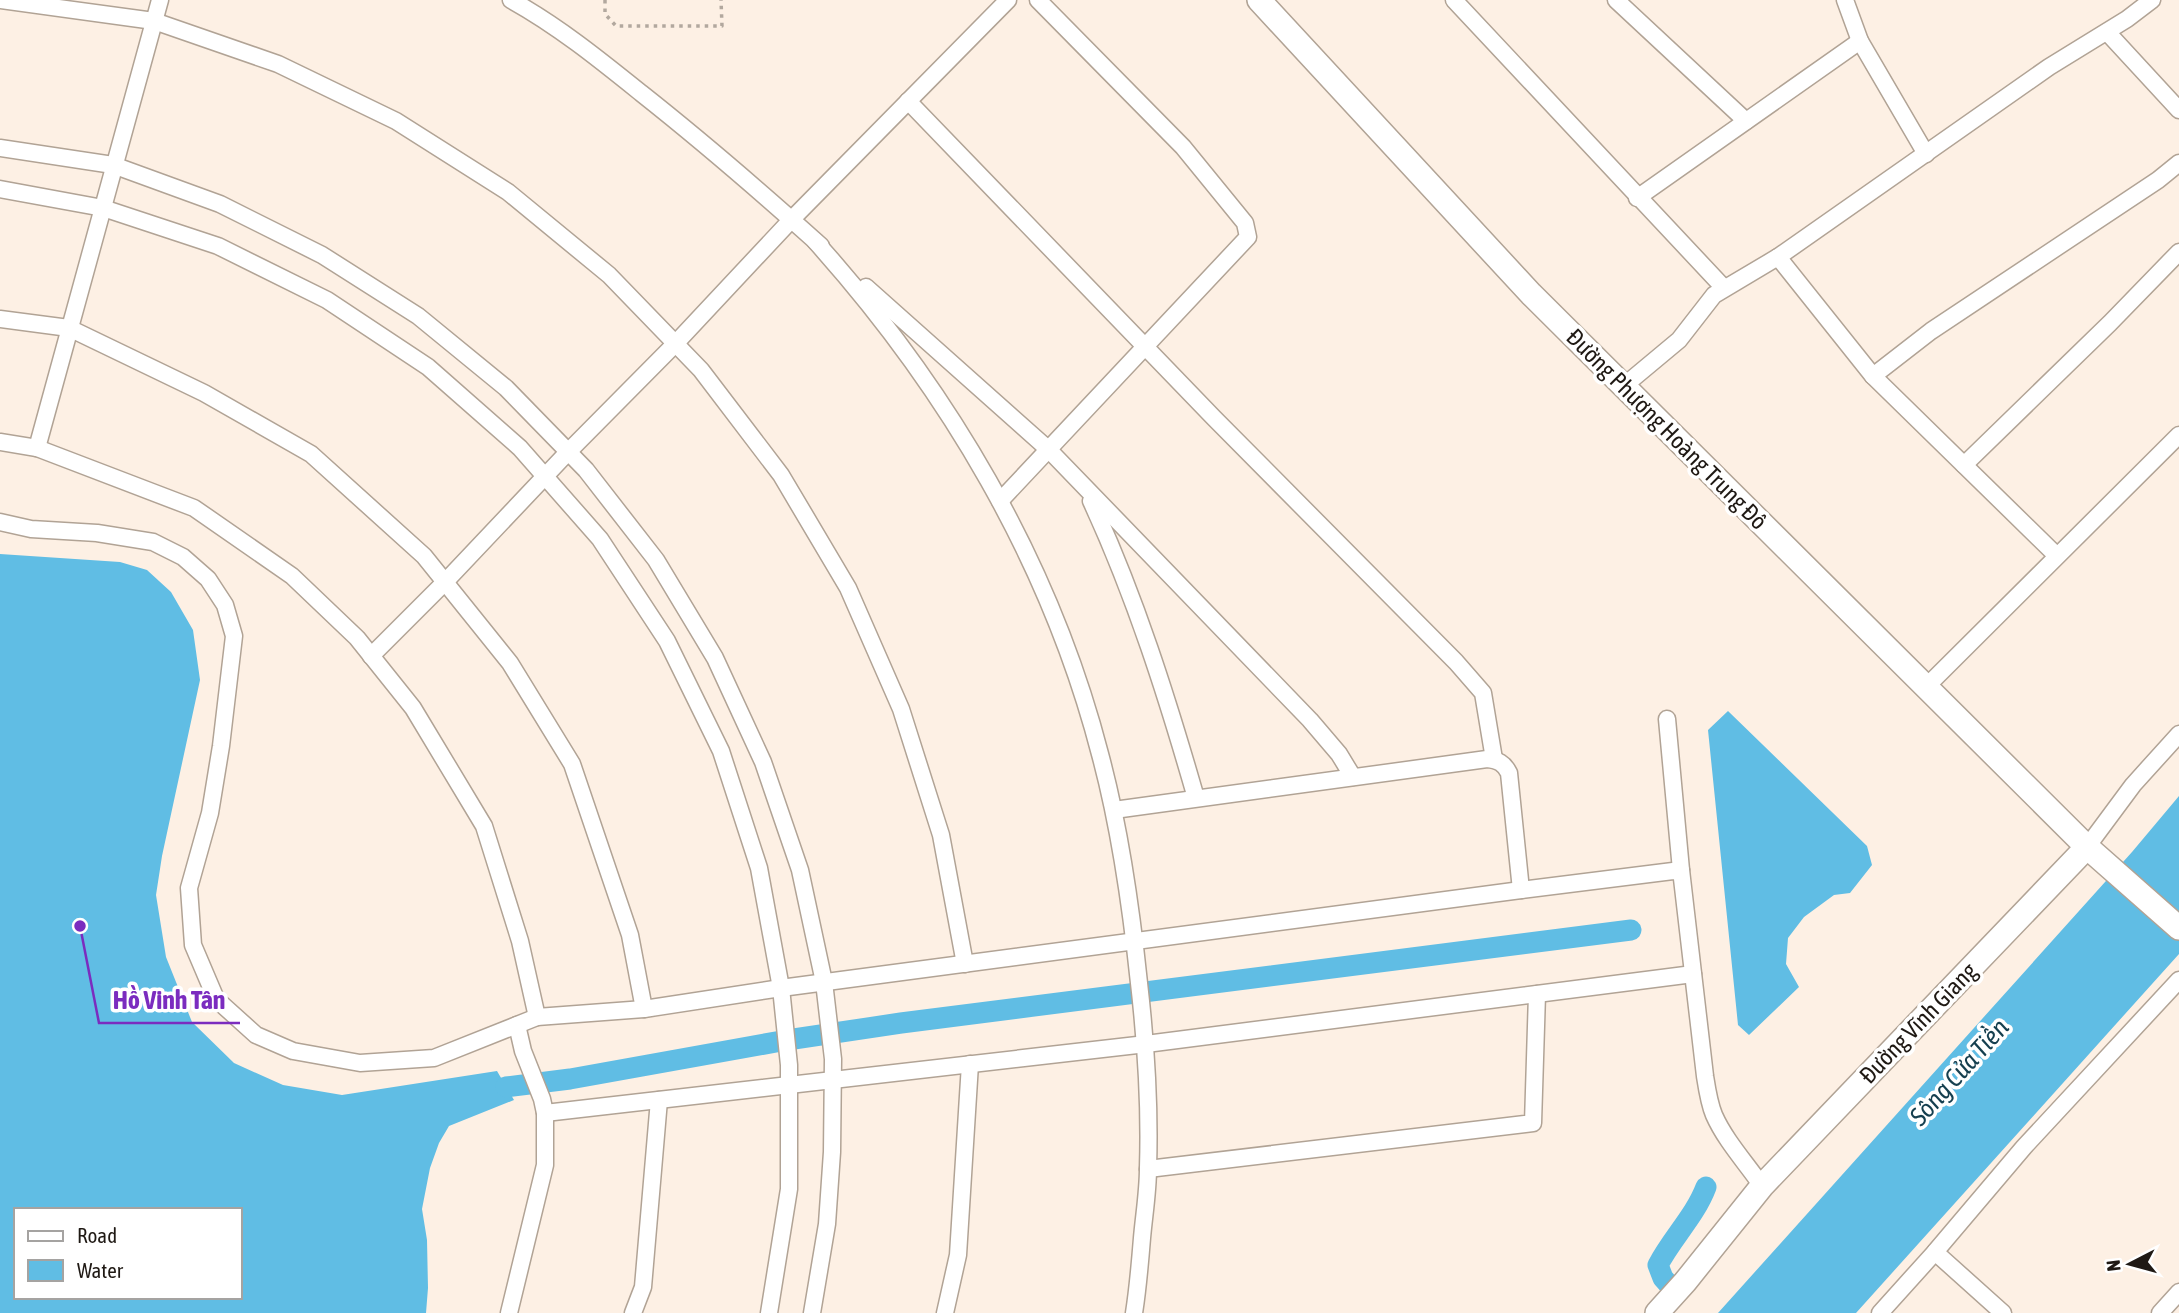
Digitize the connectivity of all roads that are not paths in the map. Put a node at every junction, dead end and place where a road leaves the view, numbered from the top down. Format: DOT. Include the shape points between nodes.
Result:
graph roads {
  1 [pos="0,0"];
  2 [pos="160,0"];
  3 [pos="511,0"];
  4 [pos="1008,0"];
  5 [pos="1038,0"];
  6 [pos="1259,0"];
  7 [pos="1454,0"];
  8 [pos="1616,0"];
  9 [pos="1845,0"];
  10 [pos="2148,0"];
  11 [pos="541,8"];
  12 [pos="154,21"];
  13 [pos="2107,32"];
  14 [pos="1860,40"];
  15 [pos="908,101"];
  16 [pos="2179,110"];
  17 [pos="1746,121"];
  18 [pos="0,148"];
  19 [pos="1926,154"];
  20 [pos="2179,163"];
  21 [pos="113,165"];
  22 [pos="0,189"];
  23 [pos="1637,198"];
  24 [pos="103,208"];
  25 [pos="792,219"];
  26 [pos="815,241"];
  27 [pos="2179,252"];
  28 [pos="1778,257"];
  29 [pos="1724,288"];
  30 [pos="0,319"];
  31 [pos="69,328"];
  32 [pos="675,344"];
  33 [pos="1147,346"];
  34 [pos="1873,376"];
  35 [pos="1625,385"];
  36 [pos="2179,435"];
  37 [pos="0,442"];
  38 [pos="37,448"];
  39 [pos="1049,450"];
  40 [pos="568,452"];
  41 [pos="1964,465"];
  42 [pos="545,477"];
  43 [pos="1085,488"];
  44 [pos="1000,501"];
  45 [pos="0,522"];
  46 [pos="2056,555"];
  47 [pos="445,582"];
  48 [pos="371,656"];
  49 [pos="1926,687"];
  50 [pos="1667,719"];
  51 [pos="2179,734"];
  52 [pos="1494,760"];
  53 [pos="1353,777"];
  54 [pos="1196,799"];
  55 [pos="1114,810"];
  56 [pos="2096,854"];
  57 [pos="1681,870"];
  58 [pos="1521,890"];
  59 [pos="2179,928"];
  60 [pos="1135,942"];
  61 [pos="965,964"];
  62 [pos="1693,974"];
  63 [pos="2179,980"];
  64 [pos="824,982"];
  65 [pos="781,988"];
  66 [pos="1537,994"];
  67 [pos="644,1009"];
  68 [pos="537,1017"];
  69 [pos="517,1025"];
  70 [pos="1146,1044"];
  71 [pos="970,1065"];
  72 [pos="833,1080"];
  73 [pos="789,1085"];
  74 [pos="659,1100"];
  75 [pos="544,1106"];
  76 [pos="1148,1169"];
  77 [pos="1762,1186"];
  78 [pos="1935,1252"];
  79 [pos="2179,1292"];
  80 [pos="509,1313"];
  81 [pos="633,1313"];
  82 [pos="769,1313"];
  83 [pos="812,1313"];
  84 [pos="945,1313"];
  85 [pos="1134,1313"];
  86 [pos="1657,1313"];
  87 [pos="1880,1313"];
  88 [pos="2003,1313"];
  89 [pos="2160,1313"];
  1 -- 12 [label="street"];
  2 -- 12 [label="street"];
  3 -- 11 [label="street"];
  4 -- 15 [label="street"];
  5 -- 33 [label="street" via="1183,147 1245,223 1248,237"];
  6 -- 35 [label="street, Đường Phượng Hoàng Trung Đô" via="1531,294"];
  7 -- 23 [label="street"];
  8 -- 17 [label="street"];
  9 -- 14 [label="street"];
  10 -- 13 [label="street"];
  11 -- 25 [label="street"];
  12 -- 21 [label="street"];
  12 -- 32 [label="street" via="278,64 397,121 508,192 609,275"];
  13 -- 16 [label="street"];
  13 -- 19 [label="street"];
  14 -- 17 [label="street"];
  14 -- 19 [label="street"];
  15 -- 25 [label="street"];
  15 -- 33 [label="street"];
  17 -- 23 [label="street"];
  18 -- 21 [label="street"];
  19 -- 28 [label="street"];
  20 -- 34 [label="street" via="1931,331"];
  21 -- 24 [label="street"];
  21 -- 40 [label="street" via="220,204 322,254 418,316 506,388"];
  22 -- 24 [label="street"];
  23 -- 29 [label="street"];
  24 -- 31 [label="street"];
  24 -- 42 [label="street" via="218,246 327,299 428,367 520,448"];
  25 -- 26 [label="street"];
  25 -- 32 [label="street"];
  26 -- 39 [label="street"];
  26 -- 44 [label="street" via="919,369"];
  27 -- 41 [label="street"];
  28 -- 29 [label="street"];
  28 -- 34 [label="street"];
  29 -- 35 [label="street" via="1679,340"];
  30 -- 31 [label="street"];
  31 -- 38 [label="street"];
  31 -- 47 [label="street" via="204,393 311,454 424,556"];
  32 -- 40 [label="street"];
  32 -- 61 [label="street" via="701,370 781,475 848,588 905,721 940,835"];
  33 -- 39 [label="street"];
  33 -- 52 [label="street" via="1483,693"];
  34 -- 41 [label="street"];
  35 -- 49 [label="street, Đường Phượng Hoàng Trung Đô"];
  36 -- 46 [label="street"];
  37 -- 38 [label="street"];
  38 -- 48 [label="street" via="194,508 292,576"];
  39 -- 43 [label="street"];
  39 -- 44 [label="street"];
  40 -- 42 [label="street"];
  40 -- 64 [label="street" via="656,560 715,658 763,762 800,870"];
  41 -- 46 [label="street"];
  42 -- 47 [label="street"];
  42 -- 65 [label="street" via="600,540 667,641 721,751 759,867"];
  43 -- 53 [label="street" via="1310,720"];
  43 -- 54 [label="street" via="1138,617"];
  44 -- 55 [label="street" via="1063,640"];
  45 -- 69 [label="street" via="153,542 208,579 225,605 234,636 221,746 210,813 189,888 193,945 216,999 256,1035 293,1051 359,1063 434,1058"];
  46 -- 49 [label="street"];
  47 -- 48 [label="street"];
  47 -- 67 [label="street" via="510,663 572,764 630,935"];
  48 -- 68 [label="street" via="413,708 484,826 520,941"];
  49 -- 56 [label="street, Đường Phượng Hoàng Trung Đô"];
  50 -- 57 [label="street"];
  51 -- 56 [label="street, Đường Vĩnh Giang" via="2133,785"];
  52 -- 53 [label="street"];
  52 -- 58 [label="street" via="1509,773"];
  53 -- 54 [label="street"];
  54 -- 55 [label="street"];
  55 -- 60 [label="street"];
  56 -- 59 [label="street, Đường Phượng Hoàng Trung Đô"];
  56 -- 77 [label="street, Đường Vĩnh Giang"];
  57 -- 58 [label="street"];
  57 -- 62 [label="street"];
  58 -- 60 [label="street"];
  60 -- 61 [label="street"];
  60 -- 70 [label="street"];
  61 -- 64 [label="street"];
  62 -- 66 [label="street"];
  62 -- 77 [label="street" via="1714,1115"];
  63 -- 78 [label="street" via="2024,1147"];
  64 -- 65 [label="street"];
  64 -- 72 [label="street"];
  65 -- 67 [label="street"];
  65 -- 73 [label="street"];
  66 -- 70 [label="street"];
  66 -- 76 [label="street" via="1533,1123"];
  67 -- 68 [label="street"];
  68 -- 69 [label="street"];
  69 -- 75 [label="street"];
  70 -- 71 [label="street"];
  70 -- 76 [label="street"];
  71 -- 72 [label="street"];
  71 -- 84 [label="street" via="958,1255"];
  72 -- 73 [label="street"];
  72 -- 83 [label="street" via="827,1224"];
  73 -- 74 [label="street"];
  73 -- 82 [label="street" via="789,1189"];
  74 -- 75 [label="street"];
  74 -- 81 [label="street" via="643,1287"];
  75 -- 80 [label="street" via="545,1165"];
  76 -- 85 [label="street"];
  77 -- 86 [label="street, Đường Vĩnh Giang"];
  78 -- 87 [label="street"];
  78 -- 88 [label="street"];
  79 -- 89 [label="street"];
}
